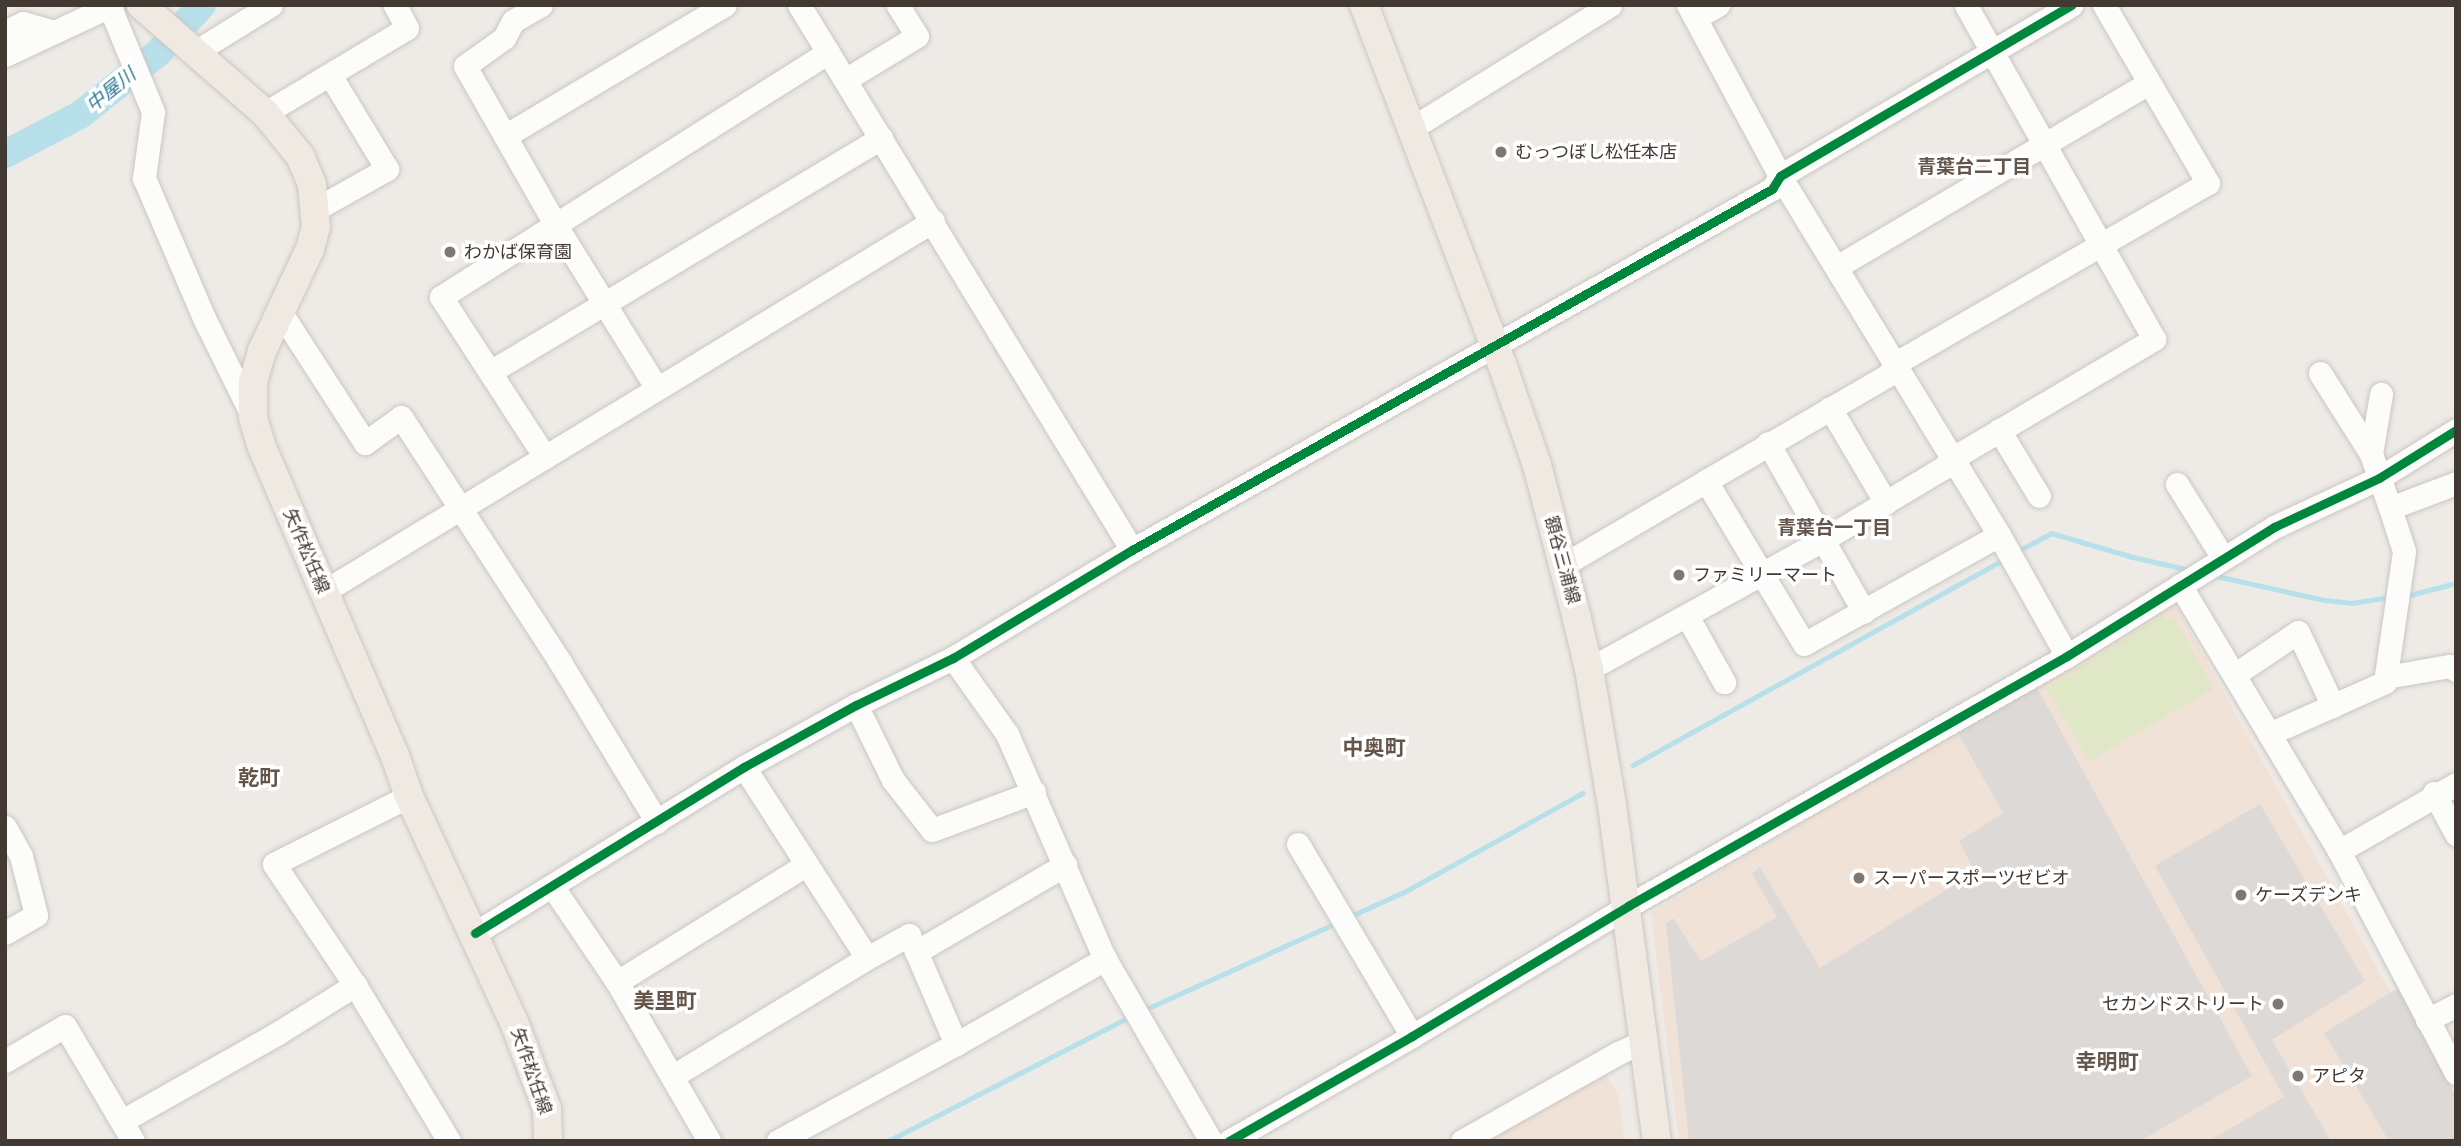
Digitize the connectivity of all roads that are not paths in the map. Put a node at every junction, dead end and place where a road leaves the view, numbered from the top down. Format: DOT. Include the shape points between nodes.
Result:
graph roads {
  1 [pos="141,5"];
  2 [pos="271,5"];
  3 [pos="395,5"];
  4 [pos="541,5"];
  5 [pos="724,5"];
  6 [pos="800,5"];
  7 [pos="898,5"];
  8 [pos="1364,5"];
  9 [pos="1611,5"];
  10 [pos="1717,5"];
  11 [pos="1966,5"];
  12 [pos="2072,5"];
  13 [pos="2104,5"];
  14 [pos="110,6"];
  15 [pos="1692,11"];
  16 [pos="5,32"];
  17 [pos="54,32"];
  18 [pos="184,43"];
  19 [pos="828,52"];
  20 [pos="1991,53"];
  21 [pos="5,55"];
  22 [pos="330,75"];
  23 [pos="845,80"];
  24 [pos="2149,83"];
  25 [pos="265,113"];
  26 [pos="1412,128"];
  27 [pos="505,136"];
  28 [pos="881,138"];
  29 [pos="2043,146"];
  30 [pos="1780,176"];
  31 [pos="314,210"];
  32 [pos="933,221"];
  33 [pos="555,224"];
  34 [pos="2098,246"];
  35 [pos="1838,266"];
  36 [pos="604,303"];
  37 [pos="281,313"];
  38 [pos="1494,343"];
  39 [pos="1896,363"];
  40 [pos="490,372"];
  41 [pos="2320,373"];
  42 [pos="656,387"];
  43 [pos="2381,394"];
  44 [pos="1830,408"];
  45 [pos="253,418"];
  46 [pos="1999,430"];
  47 [pos="2456,430"];
  48 [pos="1768,443"];
  49 [pos="2371,454"];
  50 [pos="545,457"];
  51 [pos="1953,458"];
  52 [pos="2379,478"];
  53 [pos="1706,481"];
  54 [pos="2456,483"];
  55 [pos="2177,484"];
  56 [pos="2039,496"];
  57 [pos="1886,503"];
  58 [pos="460,508"];
  59 [pos="2390,508"];
  60 [pos="1823,540"];
  61 [pos="2006,547"];
  62 [pos="1132,550"];
  63 [pos="1563,565"];
  64 [pos="2200,572"];
  65 [pos="1762,574"];
  66 [pos="323,592"];
  67 [pos="1864,612"];
  68 [pos="1687,616"];
  69 [pos="2067,656"];
  70 [pos="953,659"];
  71 [pos="1590,669"];
  72 [pos="2456,670"];
  73 [pos="2234,675"];
  74 [pos="2386,677"];
  75 [pos="1724,682"];
  76 [pos="856,705"];
  77 [pos="2333,706"];
  78 [pos="2269,734"];
  79 [pos="744,767"];
  80 [pos="2456,784"];
  81 [pos="1034,792"];
  82 [pos="2434,793"];
  83 [pos="409,796"];
  84 [pos="657,822"];
  85 [pos="5,827"];
  86 [pos="2456,834"];
  87 [pos="1298,844"];
  88 [pos="2339,851"];
  89 [pos="806,865"];
  90 [pos="1065,865"];
  91 [pos="552,886"];
  92 [pos="1628,906"];
  93 [pos="5,933"];
  94 [pos="475,933"];
  95 [pos="916,952"];
  96 [pos="867,958"];
  97 [pos="1105,959"];
  98 [pos="617,982"];
  99 [pos="355,985"];
  100 [pos="2456,1005"];
  101 [pos="2427,1020"];
  102 [pos="1412,1036"];
  103 [pos="1645,1041"];
  104 [pos="956,1044"];
  105 [pos="5,1061"];
  106 [pos="2456,1073"];
  107 [pos="673,1076"];
  108 [pos="127,1131"];
  109 [pos="449,1141"];
  110 [pos="548,1141"];
  111 [pos="709,1141"];
  112 [pos="778,1141"];
  113 [pos="1211,1141"];
  114 [pos="1229,1141"];
  115 [pos="1462,1141"];
  116 [pos="1657,1141"];
  1 -- 18 [label="main road, 矢作松任線"];
  2 -- 18 [label="street"];
  3 -- 22 [label="street" via="407,28"];
  4 -- 27 [label="street" via="513,22 504,38 466,66"];
  5 -- 27 [label="street"];
  6 -- 19 [label="street"];
  7 -- 23 [label="street" via="917,36"];
  8 -- 26 [label="main road, 額谷三浦線"];
  9 -- 26 [label="street"];
  10 -- 15 [label="street"];
  11 -- 20 [label="street"];
  12 -- 20 [label="street"];
  13 -- 24 [label="street"];
  14 -- 17 [label="street"];
  14 -- 45 [label="street" via="153,112 144,178"];
  15 -- 30 [label="street"];
  16 -- 17 [label="street" via="23,23"];
  17 -- 21 [label="street"];
  18 -- 25 [label="main road, 矢作松任線"];
  19 -- 23 [label="street"];
  19 -- 33 [label="street"];
  20 -- 29 [label="street"];
  20 -- 30 [label="street"];
  22 -- 25 [label="street"];
  22 -- 31 [label="street" via="387,169"];
  23 -- 28 [label="street"];
  24 -- 29 [label="street"];
  24 -- 34 [label="street" via="2208,183"];
  25 -- 31 [label="main road, 矢作松任線" via="300,156 312,184"];
  26 -- 38 [label="main road, 額谷三浦線"];
  27 -- 33 [label="street"];
  28 -- 32 [label="street"];
  28 -- 36 [label="street"];
  29 -- 34 [label="street"];
  29 -- 35 [label="street"];
  30 -- 35 [label="street"];
  30 -- 38 [label="street" via="1772,188"];
  31 -- 37 [label="main road, 矢作松任線" via="316,227 310,249"];
  32 -- 42 [label="street"];
  32 -- 62 [label="street"];
  33 -- 36 [label="street"];
  33 -- 40 [label="street" via="441,297"];
  34 -- 39 [label="street"];
  34 -- 46 [label="street" via="2154,339"];
  35 -- 39 [label="street"];
  36 -- 40 [label="street"];
  36 -- 42 [label="street"];
  37 -- 45 [label="main road, 矢作松任線" via="253,382"];
  37 -- 58 [label="street" via="365,443 401,417"];
  38 -- 62 [label="street"];
  38 -- 63 [label="main road, 額谷三浦線" via="1536,465"];
  39 -- 44 [label="street" via="1888,375"];
  39 -- 51 [label="street"];
  40 -- 50 [label="street"];
  41 -- 49 [label="street"];
  42 -- 50 [label="street"];
  43 -- 49 [label="street"];
  44 -- 48 [label="street"];
  44 -- 57 [label="street"];
  45 -- 66 [label="main road, 矢作松任線"];
  46 -- 51 [label="street"];
  46 -- 56 [label="street"];
  47 -- 52 [label="street"];
  48 -- 53 [label="street"];
  48 -- 60 [label="street"];
  49 -- 52 [label="street"];
  50 -- 58 [label="street"];
  51 -- 57 [label="street"];
  51 -- 61 [label="street"];
  52 -- 59 [label="street"];
  52 -- 64 [label="street" via="2274,527"];
  53 -- 63 [label="street"];
  53 -- 65 [label="street"];
  54 -- 59 [label="street"];
  55 -- 64 [label="street"];
  57 -- 60 [label="street"];
  58 -- 66 [label="street"];
  58 -- 84 [label="street"];
  59 -- 74 [label="street" via="2404,551"];
  60 -- 65 [label="street"];
  60 -- 67 [label="street"];
  61 -- 67 [label="street"];
  61 -- 69 [label="street"];
  62 -- 70 [label="street"];
  63 -- 71 [label="main road, 額谷三浦線"];
  64 -- 69 [label="street"];
  64 -- 73 [label="street"];
  65 -- 67 [label="street" via="1804,644"];
  65 -- 68 [label="street"];
  66 -- 83 [label="main road, 矢作松任線"];
  68 -- 71 [label="street"];
  68 -- 75 [label="street"];
  69 -- 92 [label="street"];
  70 -- 76 [label="street"];
  70 -- 81 [label="street" via="1007,734"];
  71 -- 92 [label="main road, 額谷三浦線"];
  72 -- 74 [label="street" via="2450,666"];
  73 -- 77 [label="street" via="2304,627"];
  73 -- 78 [label="street"];
  74 -- 77 [label="street" via="2385,682"];
  76 -- 79 [label="street"];
  76 -- 81 [label="street" via="893,780 932,830"];
  77 -- 78 [label="street"];
  78 -- 88 [label="street"];
  79 -- 84 [label="street"];
  79 -- 89 [label="street"];
  80 -- 82 [label="street"];
  81 -- 90 [label="street"];
  82 -- 86 [label="street"];
  82 -- 88 [label="street"];
  83 -- 94 [label="main road, 矢作松任線"];
  83 -- 99 [label="street" via="274,864"];
  84 -- 91 [label="street"];
  85 -- 93 [label="street" via="21,856 36,915"];
  87 -- 102 [label="street"];
  88 -- 101 [label="street"];
  89 -- 96 [label="street"];
  89 -- 98 [label="street"];
  90 -- 95 [label="street"];
  90 -- 97 [label="street"];
  91 -- 94 [label="street"];
  91 -- 98 [label="street"];
  92 -- 102 [label="street"];
  92 -- 103 [label="main road, 額谷三浦線"];
  94 -- 110 [label="main road, 矢作松任線" via="547,1109"];
  95 -- 96 [label="street" via="909,935"];
  95 -- 104 [label="street"];
  96 -- 107 [label="street"];
  97 -- 104 [label="street"];
  97 -- 113 [label="street"];
  98 -- 107 [label="street"];
  99 -- 108 [label="street"];
  99 -- 109 [label="street"];
  100 -- 101 [label="street"];
  101 -- 106 [label="street"];
  102 -- 114 [label="street"];
  103 -- 115 [label="street"];
  103 -- 116 [label="main road, 額谷三浦線"];
  104 -- 112 [label="street"];
  105 -- 108 [label="street" via="65,1027"];
  107 -- 111 [label="street"];
}
